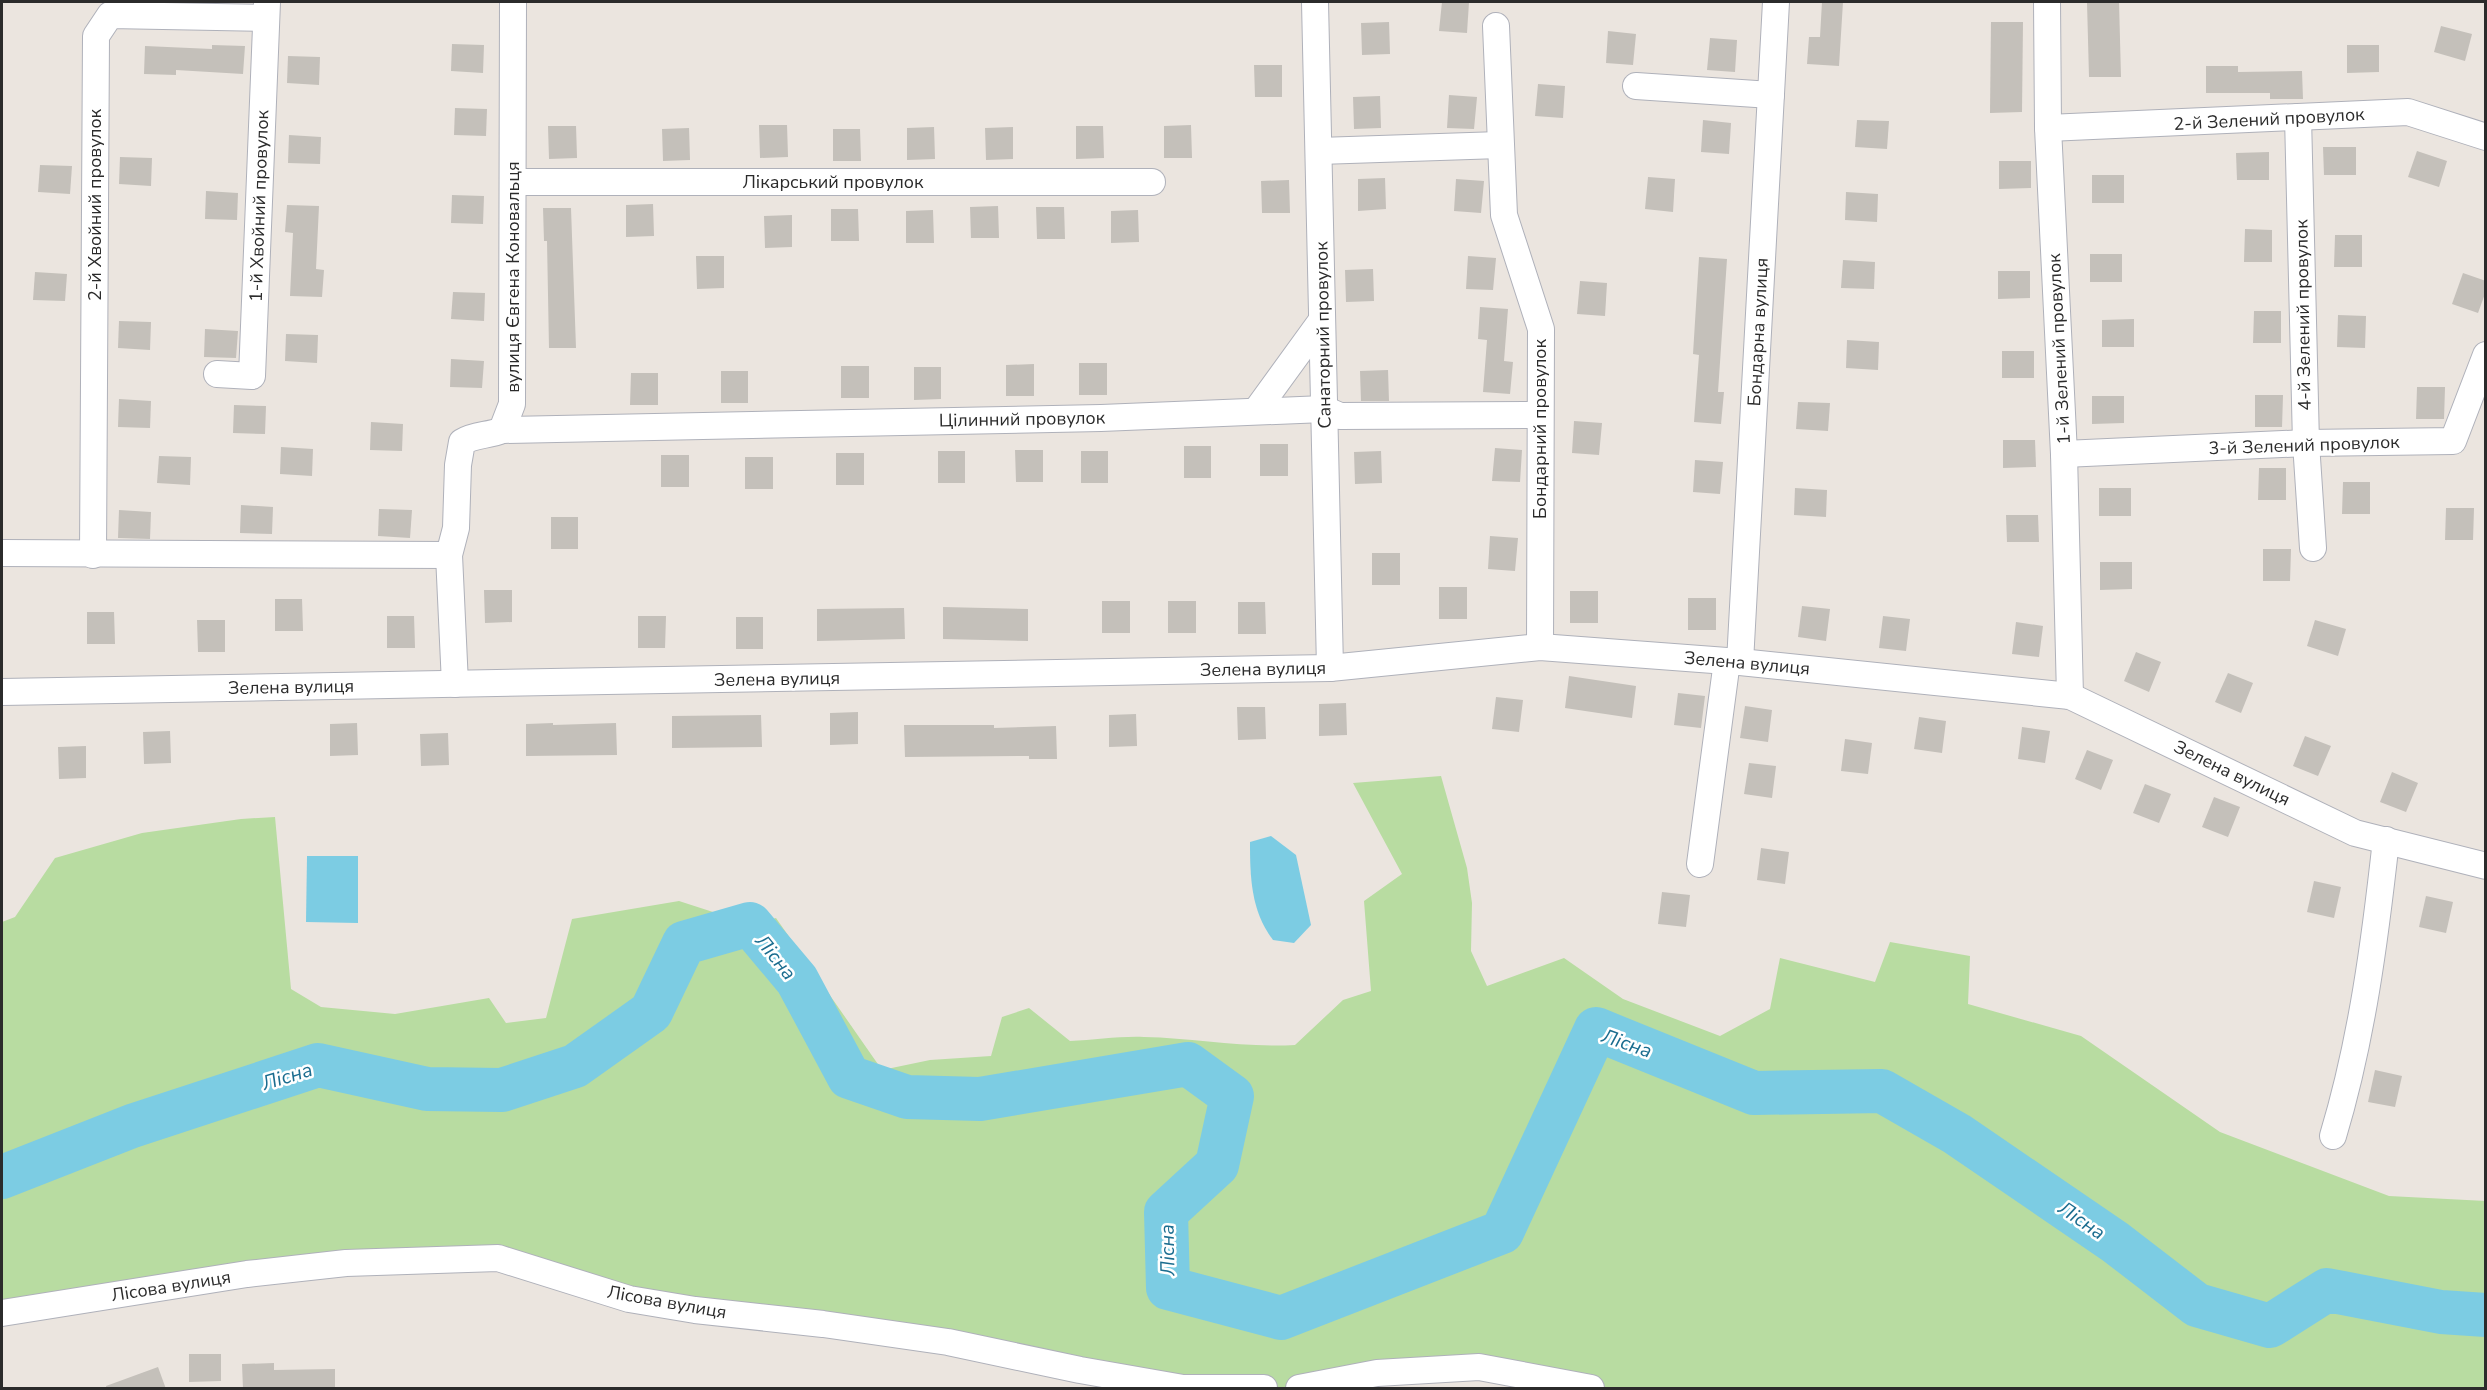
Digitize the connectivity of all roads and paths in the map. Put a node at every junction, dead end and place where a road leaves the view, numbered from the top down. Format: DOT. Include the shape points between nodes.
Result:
graph roads {
  1 [pos="513,2"];
  2 [pos="1315,2"];
  3 [pos="1776,2"];
  4 [pos="2047,2"];
  5 [pos="266,10"];
  6 [pos="1496,26"];
  7 [pos="1636,86"];
  8 [pos="1771,95"];
  9 [pos="2298,117"];
  10 [pos="2048,128"];
  11 [pos="2486,137"];
  12 [pos="1500,145"];
  13 [pos="1319,151"];
  14 [pos="514,182"];
  15 [pos="1152,182"];
  16 [pos="1322,320"];
  17 [pos="2486,355"];
  18 [pos="217,374"];
  19 [pos="1324,410"];
  20 [pos="1256,411"];
  21 [pos="1540,415"];
  22 [pos="502,430"];
  23 [pos="2306,443"];
  24 [pos="2064,454"];
  25 [pos="2313,548"];
  26 [pos="2,553"];
  27 [pos="93,555"];
  28 [pos="449,555"];
  29 [pos="1540,647"];
  30 [pos="1733,661"];
  31 [pos="1330,668"];
  32 [pos="454,684"];
  33 [pos="2,692"];
  34 [pos="2070,696"];
  35 [pos="2386,840"];
  36 [pos="1700,864"];
  37 [pos="2486,866"];
  38 [pos="2333,1136"];
  39 [pos="2,1313"];
  40 [pos="1263,1389"];
  41 [pos="1299,1389"];
  42 [pos="1591,1389"];
  1 -- 14 [label="street, вулиця Євгена Коновальця"];
  2 -- 13 [label="street, Санаторний провулок"];
  3 -- 8 [label="street, Бондарна вулиця"];
  4 -- 10 [label="street, 1-й Зелений провулок"];
  5 -- 18 [label="street, 1-й Хвойний провулок" via="252,376"];
  5 -- 27 [label="street, 2-й Хвойний провулок" via="110,15 96,36"];
  6 -- 12 [label="street, Бондарний провулок"];
  7 -- 8 [label="street"];
  8 -- 30 [label="street, Бондарна вулиця"];
  9 -- 10 [label="street, 2-й Зелений провулок"];
  9 -- 11 [label="street, 2-й Зелений провулок" via="2408,112"];
  9 -- 23 [label="street, 4-й Зелений провулок"];
  10 -- 24 [label="street, 1-й Зелений провулок"];
  12 -- 13 [label="street"];
  12 -- 21 [label="street, Бондарний провулок" via="1504,215 1541,329"];
  13 -- 16 [label="street, Санаторний провулок"];
  14 -- 15 [label="street, Лікарський провулок"];
  14 -- 22 [label="street, вулиця Євгена Коновальця" via="512,404"];
  16 -- 19 [label="street, Санаторний провулок"];
  16 -- 20 [label="street"];
  17 -- 23 [label="street, 3-й Зелений провулок" via="2453,441"];
  19 -- 20 [label="street, Цілинний провулок"];
  19 -- 21 [label="street, Цілинний провулок" via="1340,416"];
  19 -- 31 [label="street, Санаторний провулок"];
  20 -- 22 [label="street, Цілинний провулок"];
  21 -- 29 [label="street, Бондарний провулок"];
  22 -- 28 [label="street" via="492,435 471,436 462,442 458,510"];
  23 -- 24 [label="street, 3-й Зелений провулок"];
  23 -- 25 [label="street, 4-й Зелений провулок"];
  24 -- 34 [label="street, 1-й Зелений провулок"];
  26 -- 27 [label="street"];
  27 -- 28 [label="street"];
  28 -- 32 [label="street"];
  29 -- 30 [label="street, Зелена вулиця"];
  29 -- 31 [label="street, Зелена вулиця"];
  30 -- 34 [label="street, Зелена вулиця"];
  30 -- 36 [label="street, Бондарна вулиця"];
  31 -- 32 [label="street, Зелена вулиця"];
  32 -- 33 [label="street, Зелена вулиця"];
  34 -- 35 [label="street, Зелена вулиця" via="2355,832"];
  35 -- 37 [label="street, Зелена вулиця"];
  35 -- 38 [label="street" via="2374,941 2345,1096"];
  39 -- 40 [label="street, Лісова вулиця" via="247,1274 345,1263 498,1258 629,1299 948,1342 1183,1388"];
  41 -- 42 [label="street" via="1377,1373 1479,1367"];
}
